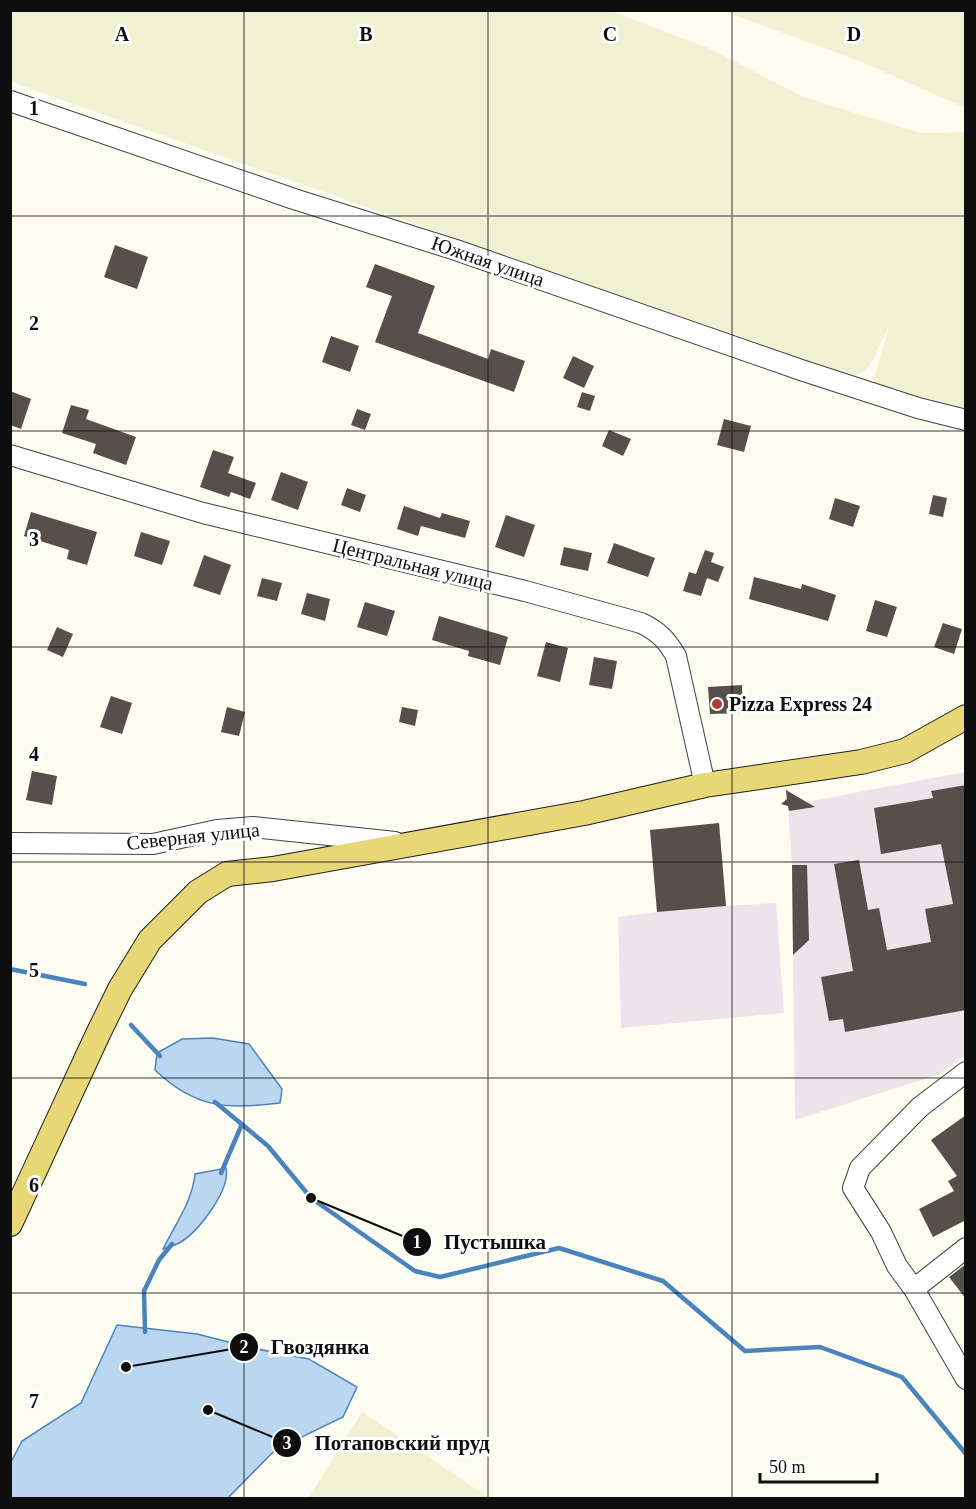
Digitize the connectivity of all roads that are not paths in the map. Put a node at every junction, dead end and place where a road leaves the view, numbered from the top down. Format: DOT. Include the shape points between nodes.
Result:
graph roads {
  1 [pos="10,101"];
  2 [pos="966,420"];
  3 [pos="10,455"];
  4 [pos="960,724"];
  5 [pos="705,785"];
  6 [pos="10,843"];
  7 [pos="410,843"];
  8 [pos="966,1072"];
  9 [pos="10,1224"];
  10 [pos="966,1248"];
  11 [pos="914,1289"];
  12 [pos="966,1378"];
  1 -- 2 [label="street, Южная улица" via="801,370"];
  3 -- 5 [label="street, Центральная улица" via="203,513 514,588 656,630 676,656"];
  4 -- 5 [label="main road" via="905,751 861,762"];
  5 -- 7 [label="main road" via="584,813"];
  6 -- 7 [label="street, Северная улица" via="153,844 217,830 253,827"];
  7 -- 9 [label="main road" via="273,870 227,874 198,892 172,916 150,940 120,989"];
  8 -- 11 [label="street" via="920,1107 860,1168 853,1188"];
  10 -- 11 [label="street"];
  11 -- 12 [label="street"];
}
